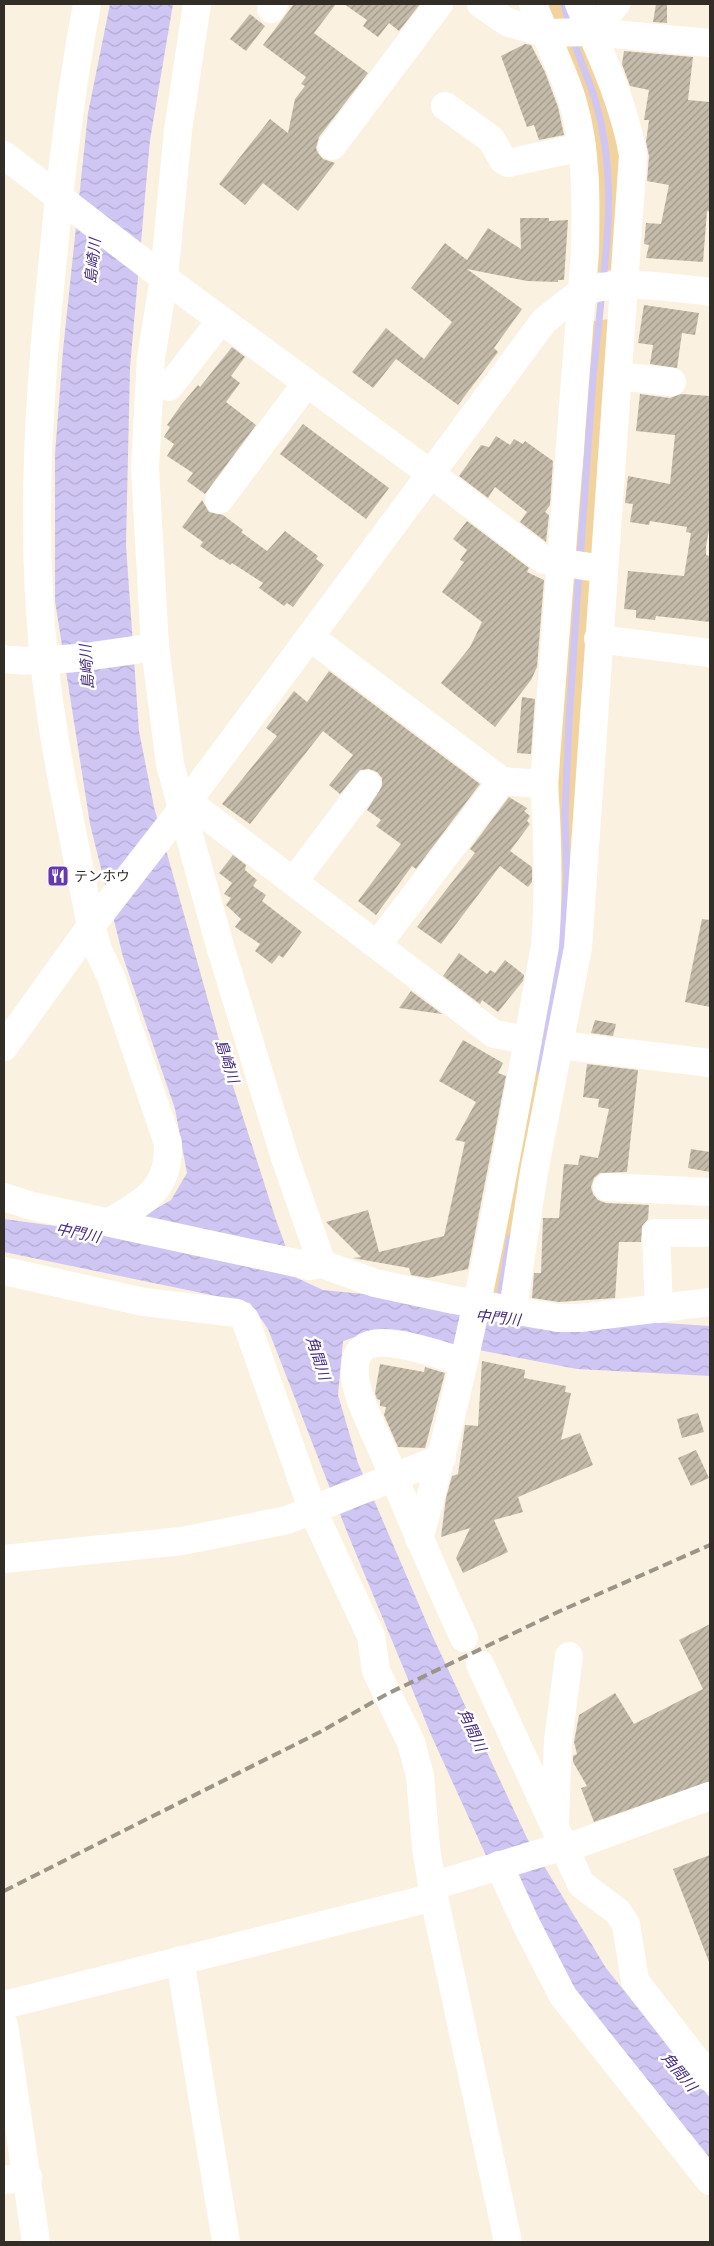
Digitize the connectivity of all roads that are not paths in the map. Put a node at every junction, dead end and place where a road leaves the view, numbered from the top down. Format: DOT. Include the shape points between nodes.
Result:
graph roads {
  1 [pos="87,4"];
  2 [pos="197,4"];
  3 [pos="440,4"];
  4 [pos="481,4"];
  5 [pos="533,4"];
  6 [pos="579,4"];
  7 [pos="616,4"];
  8 [pos="589,32"];
  9 [pos="548,33"];
  10 [pos="710,43"];
  11 [pos="445,106"];
  12 [pos="332,146"];
  13 [pos="582,147"];
  14 [pos="5,159"];
  15 [pos="64,201"];
  16 [pos="159,274"];
  17 [pos="603,289"];
  18 [pos="710,292"];
  19 [pos="221,320"];
  20 [pos="618,376"];
  21 [pos="672,382"];
  22 [pos="306,384"];
  23 [pos="168,387"];
  24 [pos="431,474"];
  25 [pos="219,500"];
  26 [pos="562,564"];
  27 [pos="604,569"];
  28 [pos="310,637"];
  29 [pos="598,639"];
  30 [pos="150,648"];
  31 [pos="710,653"];
  32 [pos="4,659"];
  33 [pos="50,659"];
  34 [pos="502,781"];
  35 [pos="367,784"];
  36 [pos="544,784"];
  37 [pos="179,812"];
  38 [pos="294,881"];
  39 [pos="96,920"];
  40 [pos="377,945"];
  41 [pos="528,1040"];
  42 [pos="559,1045"];
  43 [pos="4,1048"];
  44 [pos="710,1063"];
  45 [pos="607,1187"];
  46 [pos="710,1192"];
  47 [pos="4,1197"];
  48 [pos="120,1225"];
  49 [pos="704,1232"];
  50 [pos="316,1265"];
  51 [pos="4,1272"];
  52 [pos="710,1302"];
  53 [pos="477,1308"];
  54 [pos="513,1309"];
  55 [pos="659,1309"];
  56 [pos="465,1358"];
  57 [pos="442,1458"];
  58 [pos="390,1478"];
  59 [pos="316,1509"];
  60 [pos="419,1539"];
  61 [pos="4,1559"];
  62 [pos="464,1638"];
  63 [pos="570,1656"];
  64 [pos="480,1664"];
  65 [pos="710,1796"];
  66 [pos="559,1840"];
  67 [pos="502,1864"];
  68 [pos="434,1891"];
  69 [pos="180,1960"];
  70 [pos="4,2004"];
  71 [pos="4,2025"];
  72 [pos="710,2078"];
  73 [pos="16,2179"];
  74 [pos="710,2181"];
  75 [pos="36,2242"];
  76 [pos="226,2242"];
  77 [pos="508,2242"];
  1 -- 15 [label="street" via="76,60"];
  2 -- 16 [label="street"];
  3 -- 12 [label="street"];
  4 -- 9 [label="street" via="507,22"];
  5 -- 9 [label="street"];
  6 -- 8 [label="street"];
  7 -- 8 [label="street"];
  8 -- 9 [label="street"];
  8 -- 10 [label="street"];
  8 -- 17 [label="street" via="630,136 632,155"];
  9 -- 13 [label="street" via="573,102"];
  11 -- 13 [label="street" via="491,139 508,163"];
  13 -- 17 [label="street" via="586,200"];
  14 -- 15 [label="street"];
  15 -- 16 [label="street"];
  15 -- 33 [label="street" via="37,434 36,531"];
  16 -- 19 [label="street"];
  16 -- 30 [label="street" via="145,468"];
  17 -- 18 [label="street" via="642,285"];
  17 -- 20 [label="street"];
  17 -- 24 [label="street" via="544,321"];
  17 -- 26 [label="street"];
  19 -- 22 [label="street"];
  19 -- 23 [label="street"];
  20 -- 21 [label="street"];
  20 -- 27 [label="street"];
  22 -- 24 [label="street"];
  22 -- 25 [label="street"];
  24 -- 26 [label="street" via="544,560"];
  24 -- 28 [label="street"];
  26 -- 27 [label="street"];
  26 -- 36 [label="street"];
  27 -- 29 [label="street"];
  28 -- 34 [label="street"];
  28 -- 37 [label="street"];
  29 -- 31 [label="street"];
  29 -- 42 [label="street" via="578,948"];
  30 -- 33 [label="street"];
  30 -- 37 [label="street"];
  32 -- 33 [label="street"];
  33 -- 39 [label="street" via="59,760"];
  34 -- 36 [label="street"];
  34 -- 40 [label="street"];
  35 -- 38 [label="street"];
  36 -- 41 [label="street" via="548,839 545,946"];
  37 -- 38 [label="street"];
  37 -- 39 [label="street"];
  37 -- 50 [label="street"];
  38 -- 40 [label="street"];
  39 -- 43 [label="street"];
  39 -- 48 [label="street" via="98,950 111,977 168,1143 165,1174 149,1197"];
  40 -- 41 [label="street" via="494,1034"];
  41 -- 53 [label="street"];
  42 -- 44 [label="street"];
  42 -- 54 [label="street" via="534,1172"];
  45 -- 46 [label="street"];
  47 -- 48 [label="street"];
  48 -- 50 [label="street"];
  49 -- 55 [label="street" via="656,1233"];
  50 -- 53 [label="street"];
  51 -- 59 [label="street" via="144,1302 237,1313 245,1319"];
  52 -- 55 [label="street"];
  53 -- 54 [label="street"];
  53 -- 56 [label="street"];
  54 -- 55 [label="street" via="558,1318"];
  56 -- 57 [label="street"];
  56 -- 58 [label="street" via="378,1342 363,1348 356,1356 355,1377"];
  57 -- 58 [label="street"];
  57 -- 60 [label="street"];
  58 -- 59 [label="street"];
  58 -- 60 [label="street"];
  59 -- 61 [label="street" via="287,1520 182,1541"];
  59 -- 68 [label="street" via="371,1636 376,1671 411,1742 420,1776 426,1848"];
  60 -- 62 [label="street"];
  63 -- 66 [label="street" via="558,1741"];
  64 -- 66 [label="street"];
  65 -- 66 [label="street" via="575,1845"];
  66 -- 67 [label="street"];
  66 -- 72 [label="street" via="581,1884 618,1912 626,1924 635,1981"];
  67 -- 68 [label="street"];
  67 -- 74 [label="street" via="526,1924 563,1996"];
  68 -- 69 [label="street"];
  68 -- 77 [label="street"];
  69 -- 70 [label="street"];
  69 -- 76 [label="street"];
  71 -- 73 [label="street"];
  73 -- 75 [label="street"];
}
